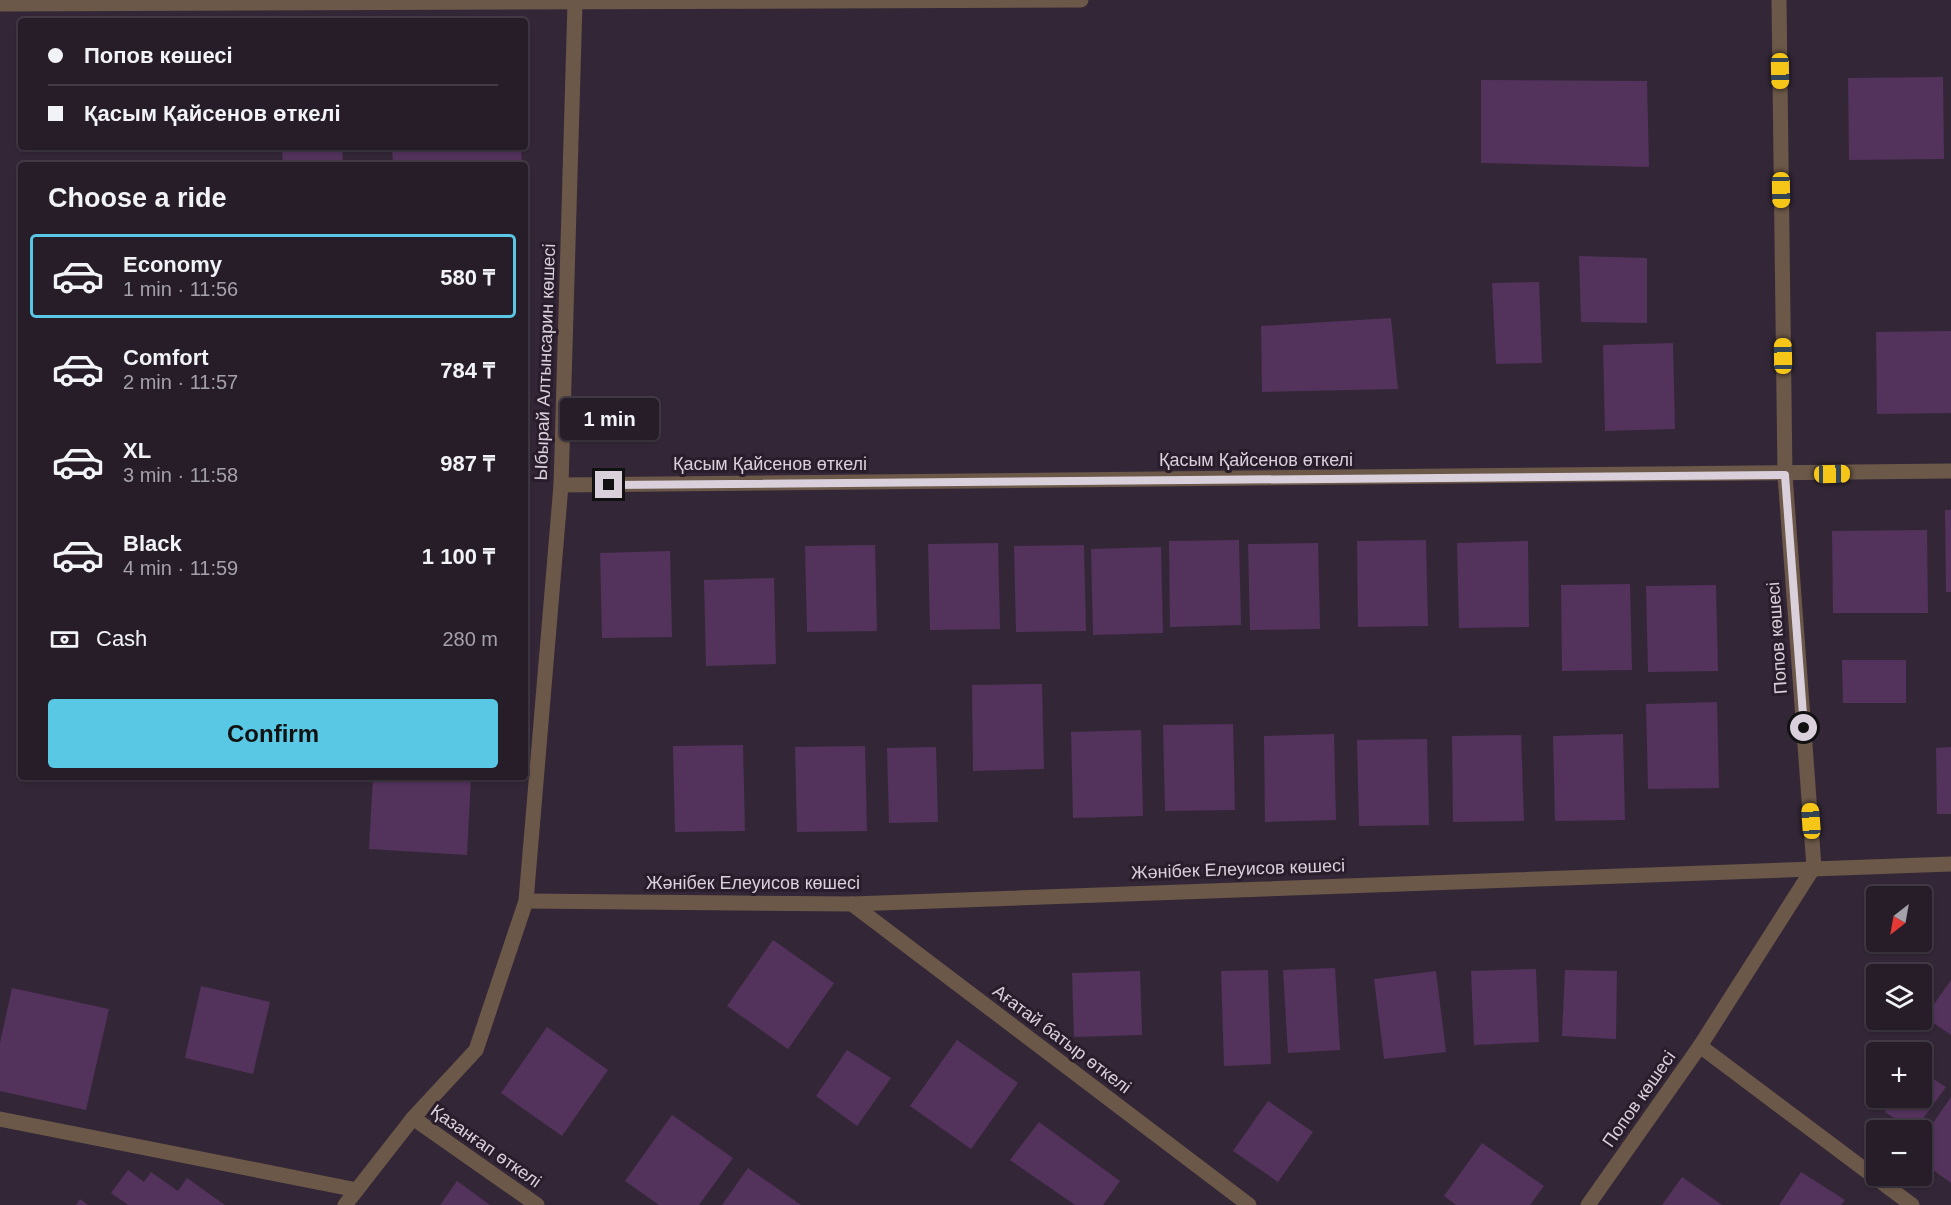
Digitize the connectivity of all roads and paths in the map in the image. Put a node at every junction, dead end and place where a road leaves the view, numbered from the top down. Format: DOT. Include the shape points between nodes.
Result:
graph roads {
  1 [pos="1081,0"];
  2 [pos="1779,0"];
  3 [pos="385,1"];
  4 [pos="574,3"];
  5 [pos="0,4"];
  6 [pos="1951,471"];
  7 [pos="1785,475"];
  8 [pos="561,485"];
  9 [pos="1951,864"];
  10 [pos="1814,867"];
  11 [pos="526,901"];
  12 [pos="852,904"];
  13 [pos="1700,1047"];
  14 [pos="413,1118"];
  15 [pos="0,1119"];
  16 [pos="357,1190"];
  17 [pos="345,1205"];
  18 [pos="537,1205"];
  19 [pos="1249,1205"];
  20 [pos="1588,1205"];
  21 [pos="1911,1205"];
  1 -- 4 [label="street"];
  2 -- 7 [label="street, Попов көшесі"];
  3 -- 4 [label="street"];
  3 -- 5 [label="street"];
  4 -- 8 [label="street, Ыбырай Алтынсарин көшесі"];
  6 -- 7 [label="street, Қасым Қайсенов өткелі"];
  7 -- 8 [label="street, Қасым Қайсенов өткелі"];
  7 -- 10 [label="street, Попов көшесі"];
  8 -- 11 [label="street, Ыбырай Алтынсарин көшесі"];
  9 -- 10 [label="street, Жәнібек Елеуисов көшесі"];
  10 -- 12 [label="street, Жәнібек Елеуисов көшесі"];
  10 -- 13 [label="street, Попов көшесі"];
  11 -- 12 [label="street, Жәнібек Елеуисов көшесі"];
  11 -- 14 [label="street, Ыбырай Алтынсарин көшесі" via="476,1050"];
  12 -- 19 [label="street, Ағатай батыр өткелі"];
  13 -- 20 [label="street, Попов көшесі"];
  13 -- 21 [label="street"];
  14 -- 16 [label="street, Ыбырай Алтынсарин көшесі"];
  14 -- 18 [label="street, Қазанғап өткелі"];
  15 -- 16 [label="street"];
  16 -- 17 [label="street, Ыбырай Алтынсарин көшесі"];
}
